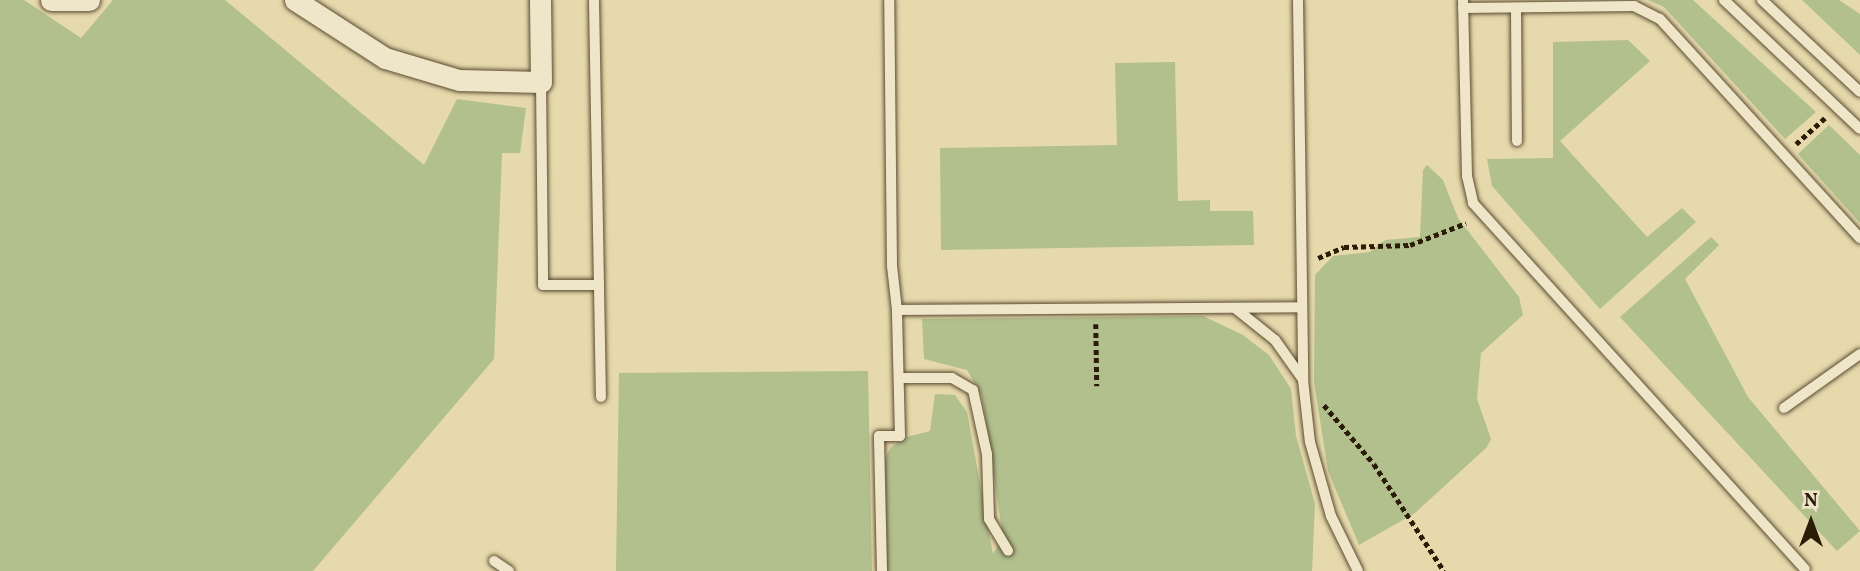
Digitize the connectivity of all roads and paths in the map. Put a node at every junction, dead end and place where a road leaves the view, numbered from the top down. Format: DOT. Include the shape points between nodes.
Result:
graph roads {
  1 [pos="51,0"];
  2 [pos="89,0"];
  3 [pos="295,0"];
  4 [pos="540,0"];
  5 [pos="594,0"];
  6 [pos="889,0"];
  7 [pos="1298,0"];
  8 [pos="1724,0"];
  9 [pos="1762,0"];
  10 [pos="1463,4"];
  11 [pos="1516,8"];
  12 [pos="541,82"];
  13 [pos="1860,92"];
  14 [pos="1837,108"];
  15 [pos="1860,129"];
  16 [pos="1517,141"];
  17 [pos="1786,153"];
  18 [pos="1466,223"];
  19 [pos="1860,238"];
  20 [pos="1317,259"];
  21 [pos="599,285"];
  22 [pos="1301,307"];
  23 [pos="1235,308"];
  24 [pos="1095,309"];
  25 [pos="897,310"];
  26 [pos="1860,354"];
  27 [pos="899,378"];
  28 [pos="1303,380"];
  29 [pos="1097,386"];
  30 [pos="601,397"];
  31 [pos="1784,408"];
  32 [pos="1008,551"];
  33 [pos="494,561"];
  34 [pos="1805,569"];
  35 [pos="509,571"];
  36 [pos="882,571"];
  37 [pos="1358,571"];
  38 [pos="1444,571"];
  1 -- 2 [label="street"];
  3 -- 12 [label="street" via="385,58 459,80"];
  4 -- 12 [label="street"];
  5 -- 21 [label="lane"];
  6 -- 25 [label="lane" via="891,266"];
  7 -- 22 [label="lane"];
  8 -- 14 [label="lane"];
  9 -- 13 [label="lane"];
  10 -- 11 [label="lane"];
  10 -- 34 [label="lane" via="1467,176 1473,203"];
  11 -- 16 [label="lane"];
  11 -- 17 [label="lane" via="1634,6 1660,19"];
  12 -- 21 [label="lane" via="543,285"];
  14 -- 15 [label="lane"];
  14 -- 17 [label="path"];
  17 -- 19 [label="lane"];
  18 -- 20 [label="path" via="1410,245 1344,247"];
  21 -- 30 [label="lane"];
  22 -- 23 [label="lane"];
  22 -- 28 [label="lane"];
  23 -- 24 [label="lane"];
  23 -- 28 [label="lane" via="1275,340"];
  24 -- 25 [label="lane"];
  24 -- 29 [label="path"];
  25 -- 27 [label="lane"];
  26 -- 31 [label="lane"];
  27 -- 32 [label="lane" via="952,378 973,390 987,454 989,519"];
  27 -- 36 [label="lane" via="900,436 879,436"];
  28 -- 37 [label="lane" via="1310,442 1331,516"];
  28 -- 38 [label="path" via="1374,464"];
  33 -- 35 [label="lane"];
}
